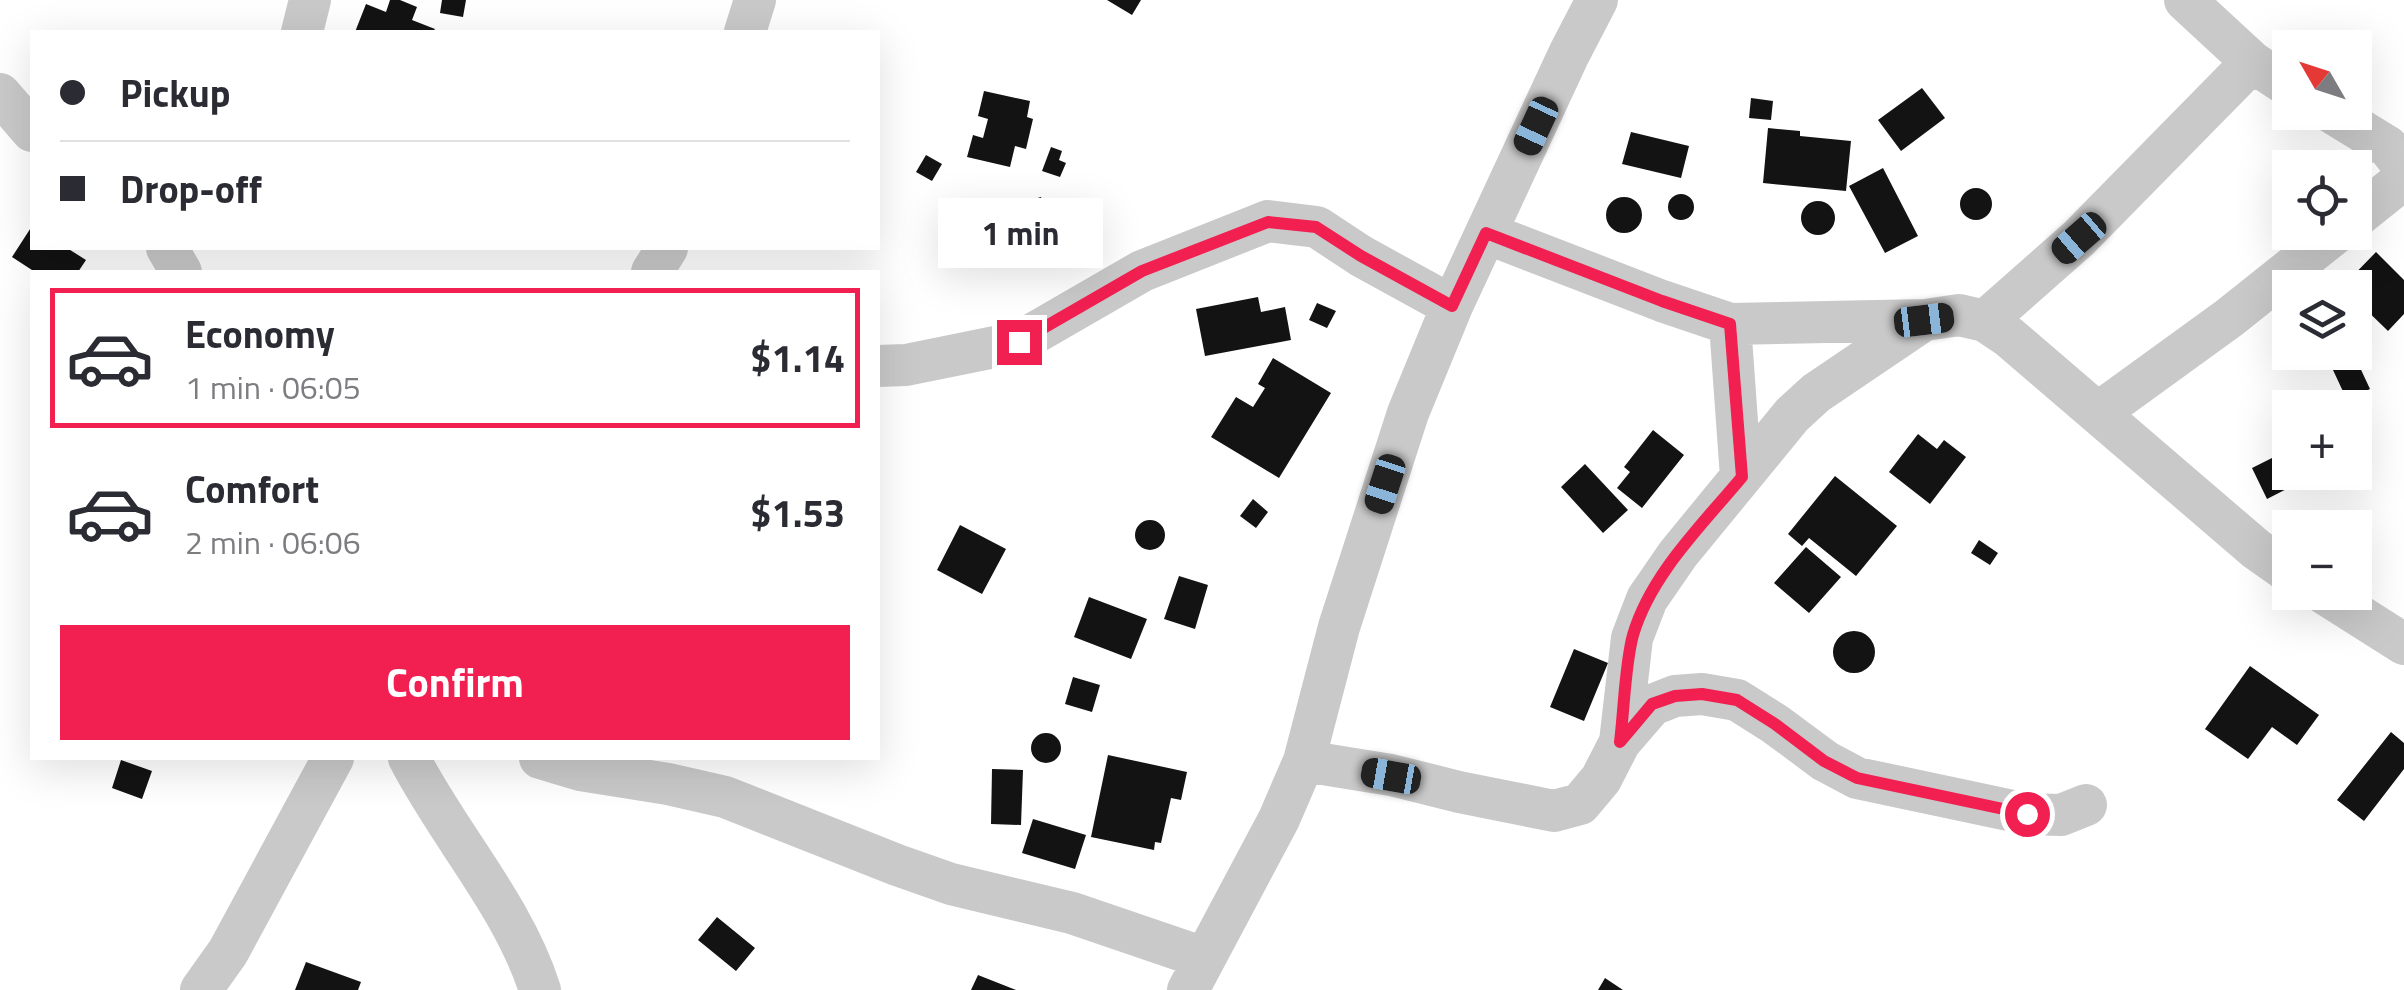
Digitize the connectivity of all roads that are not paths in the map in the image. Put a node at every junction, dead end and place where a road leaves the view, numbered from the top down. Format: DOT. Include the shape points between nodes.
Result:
graph roads {
  1 [pos="310,0"];
  2 [pos="755,0"];
  3 [pos="1597,0"];
  4 [pos="2185,0"];
  5 [pos="302,30"];
  6 [pos="746,30"];
  7 [pos="2252,62"];
  8 [pos="2272,75"];
  9 [pos="0,94"];
  10 [pos="30,129"];
  11 [pos="2360,130"];
  12 [pos="2404,167"];
  13 [pos="2404,179"];
  14 [pos="2372,204"];
  15 [pos="1486,233"];
  16 [pos="2314,250"];
  17 [pos="1452,306"];
  18 [pos="1924,320"];
  19 [pos="1985,321"];
  20 [pos="1730,324"];
  21 [pos="880,366"];
  22 [pos="2098,414"];
  23 [pos="1742,477"];
  24 [pos="2272,561"];
  25 [pos="2350,610"];
  26 [pos="2404,644"];
  27 [pos="1620,742"];
  28 [pos="333,760"];
  29 [pos="409,760"];
  30 [pos="547,760"];
  31 [pos="1304,760"];
  32 [pos="2086,806"];
  33 [pos="1196,974"];
  34 [pos="201,990"];
  35 [pos="540,990"];
  1 -- 5 [label="street"];
  2 -- 6 [label="street"];
  3 -- 15 [label="street"];
  4 -- 7 [label="street"];
  7 -- 8 [label="street"];
  7 -- 19 [label="street" via="2079,238"];
  9 -- 10 [label="street"];
  11 -- 12 [label="street"];
  13 -- 14 [label="street"];
  15 -- 17 [label="street"];
  15 -- 20 [label="street"];
  16 -- 22 [label="street"];
  17 -- 21 [label="street" via="1316,227 1268,222 1142,271 1019,342"];
  17 -- 31 [label="street" via="1408,413"];
  18 -- 19 [label="street"];
  18 -- 20 [label="street"];
  18 -- 23 [label="street" via="1816,392"];
  19 -- 22 [label="street"];
  20 -- 23 [label="street"];
  22 -- 24 [label="street"];
  23 -- 27 [label="street" via="1647,599 1632,638"];
  25 -- 26 [label="street"];
  27 -- 31 [label="street" via="1580,804 1554,811"];
  27 -- 32 [label="street" via="1652,704 1702,694 1737,700 1857,778 2027,814 2061,815"];
  28 -- 34 [label="street"];
  29 -- 35 [label="street" via="517,933"];
  30 -- 33 [label="street" via="725,797 896,866 1072,912"];
  31 -- 33 [label="street"];
}
